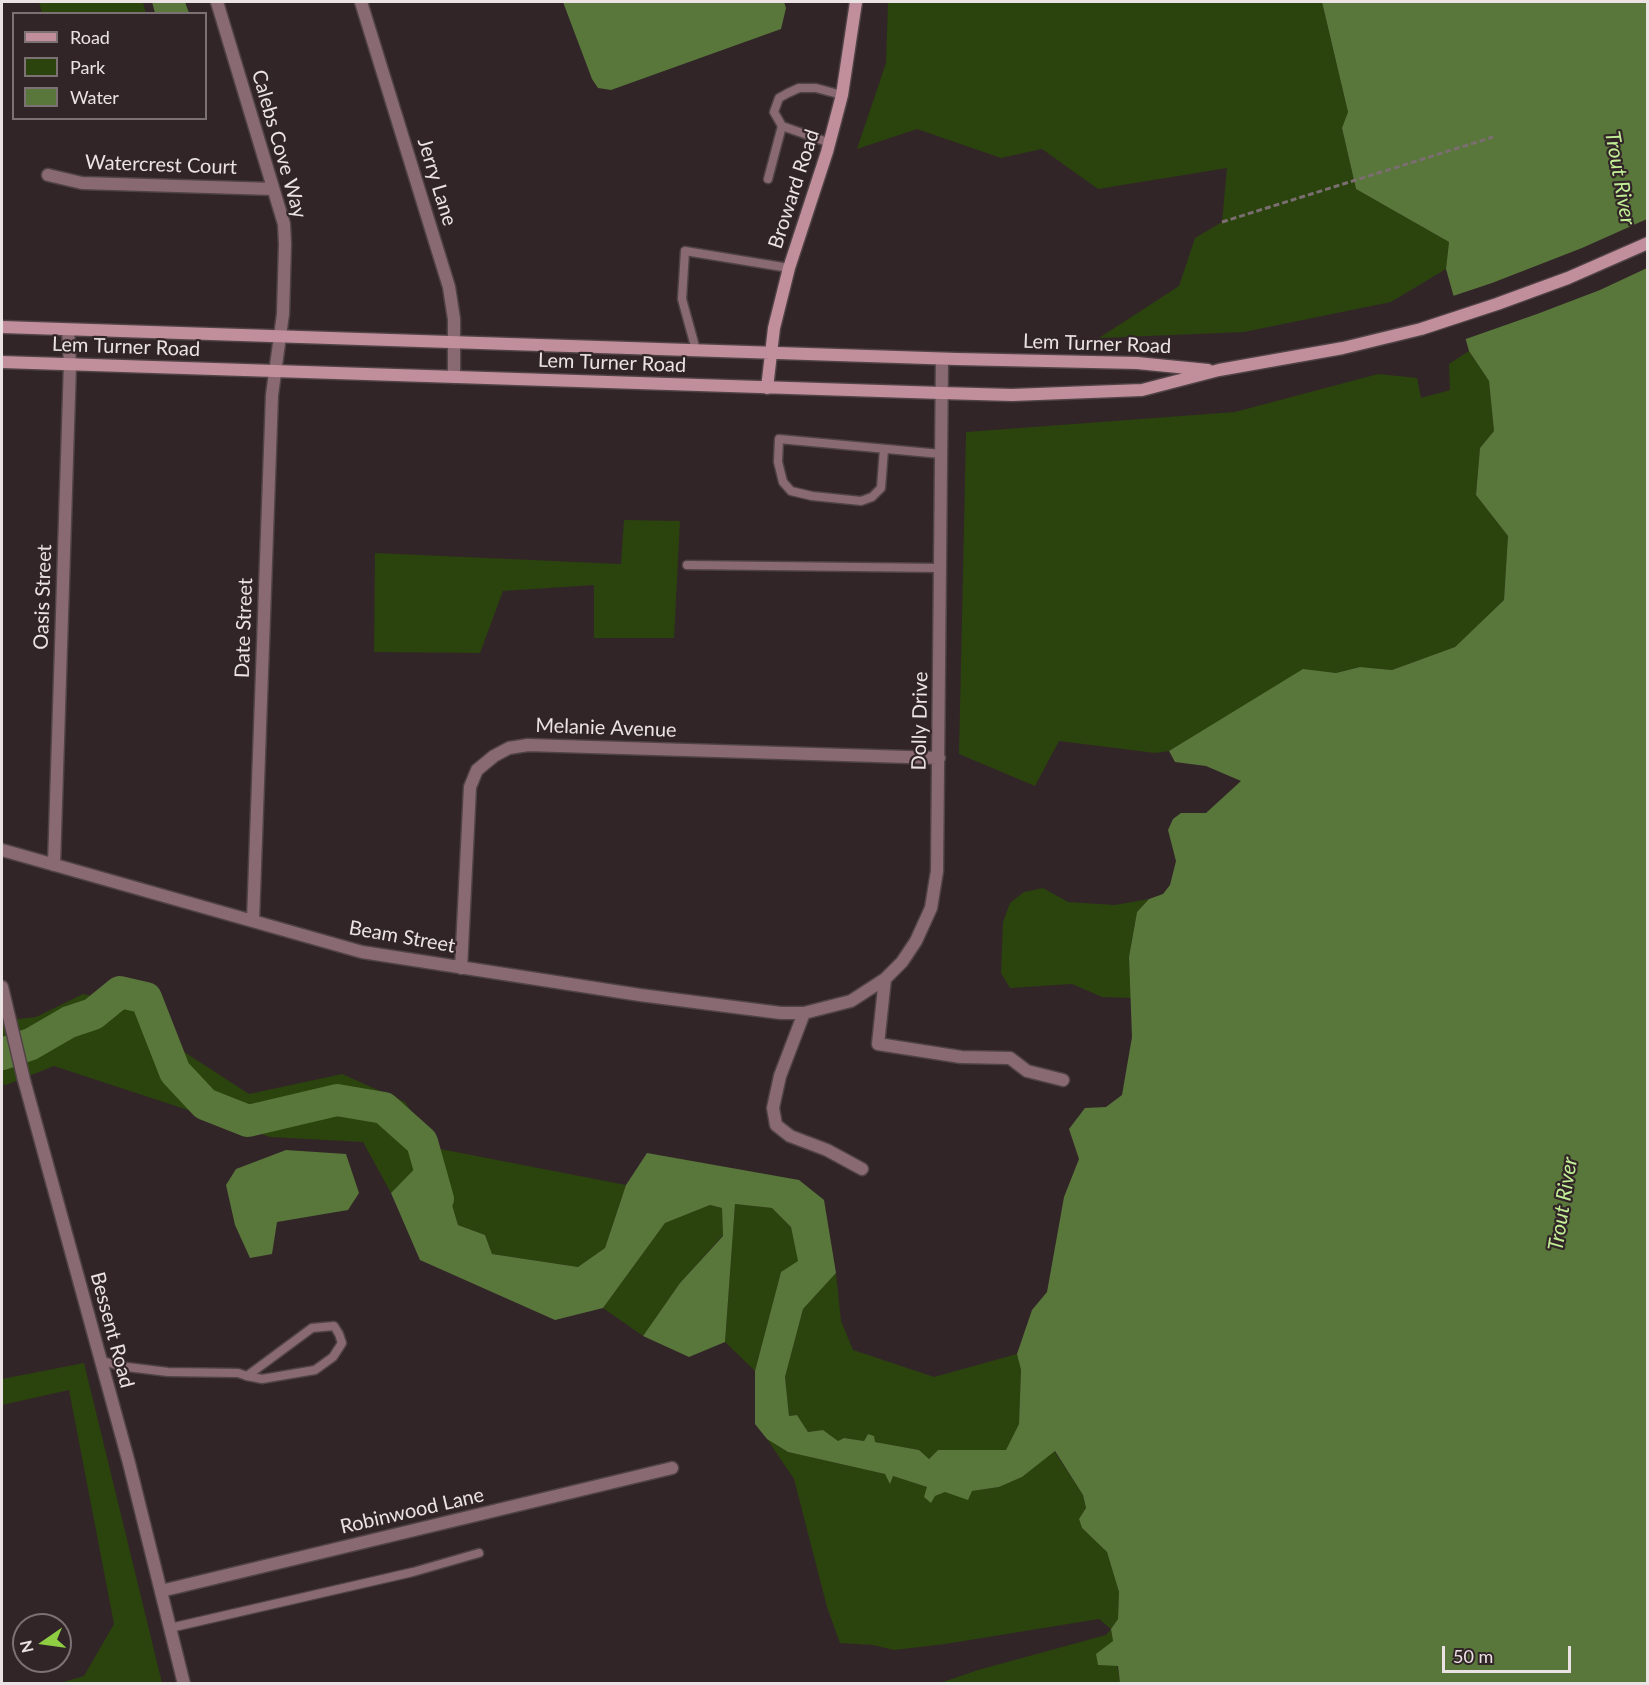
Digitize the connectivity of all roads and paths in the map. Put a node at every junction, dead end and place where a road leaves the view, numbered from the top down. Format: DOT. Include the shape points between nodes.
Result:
graph roads {
  1 [pos="217,2"];
  2 [pos="361,2"];
  3 [pos="856,2"];
  4 [pos="842,95"];
  5 [pos="782,126"];
  6 [pos="1493,137"];
  7 [pos="830,142"];
  8 [pos="48,174"];
  9 [pos="768,179"];
  10 [pos="273,189"];
  11 [pos="1222,222"];
  12 [pos="1647,243"];
  13 [pos="789,268"];
  14 [pos="2,327"];
  15 [pos="68,330"];
  16 [pos="280,336"];
  17 [pos="454,342"];
  18 [pos="696,350"];
  19 [pos="770,353"];
  20 [pos="942,359"];
  21 [pos="2,362"];
  22 [pos="70,364"];
  23 [pos="1219,370"];
  24 [pos="275,372"];
  25 [pos="454,377"];
  26 [pos="767,388"];
  27 [pos="941,393"];
  28 [pos="884,449"];
  29 [pos="941,454"];
  30 [pos="687,565"];
  31 [pos="940,568"];
  32 [pos="939,758"];
  33 [pos="2,850"];
  34 [pos="54,865"];
  35 [pos="253,921"];
  36 [pos="461,968"];
  37 [pos="885,979"];
  38 [pos="2,987"];
  39 [pos="804,1013"];
  40 [pos="1063,1080"];
  41 [pos="862,1168"];
  42 [pos="100,1360"];
  43 [pos="248,1376"];
  44 [pos="672,1468"];
  45 [pos="479,1553"];
  46 [pos="161,1591"];
  47 [pos="170,1628"];
  48 [pos="184,1683"];
  1 -- 10 [label="street, Calebs Cove Way"];
  2 -- 17 [label="street, Jerry Lane" via="449,287"];
  3 -- 4 [label="main road, Broward Road"];
  4 -- 5 [label="lane" via="816,88 788,93 779,98 774,112"];
  4 -- 7 [label="main road, Broward Road"];
  5 -- 7 [label="lane"];
  5 -- 9 [label="lane"];
  6 -- 11 [label="path"];
  7 -- 13 [label="main road, Broward Road"];
  8 -- 10 [label="street, Watercrest Court" via="82,183"];
  10 -- 16 [label="street, Calebs Cove Way" via="284,224 285,244"];
  12 -- 23 [label="main road, Lem Turner Road" via="1568,278 1421,329 1344,348"];
  13 -- 18 [label="lane" via="685,251 681,299"];
  13 -- 19 [label="main road, Broward Road"];
  14 -- 15 [label="main road, Lem Turner Road"];
  15 -- 16 [label="main road, Lem Turner Road"];
  15 -- 22 [label="street, Oasis Street"];
  16 -- 17 [label="main road, Lem Turner Road"];
  16 -- 24 [label="street, Date Street"];
  17 -- 18 [label="main road, Lem Turner Road"];
  17 -- 25 [label="street, Jerry Lane"];
  18 -- 19 [label="main road, Lem Turner Road"];
  19 -- 20 [label="main road, Lem Turner Road"];
  19 -- 26 [label="main road, Broward Road"];
  20 -- 23 [label="main road, Lem Turner Road" via="1137,363"];
  20 -- 27 [label="street, Dolly Drive"];
  21 -- 22 [label="main road, Lem Turner Road"];
  22 -- 24 [label="main road, Lem Turner Road"];
  22 -- 34 [label="street, Oasis Street"];
  23 -- 27 [label="main road, Lem Turner Road" via="1142,390 1023,395"];
  24 -- 25 [label="main road, Lem Turner Road"];
  24 -- 35 [label="street, Date Street"];
  25 -- 26 [label="main road, Lem Turner Road"];
  26 -- 27 [label="main road, Lem Turner Road"];
  27 -- 29 [label="street, Dolly Drive"];
  28 -- 28 [label="lane" via="779,440 778,462 783,482 791,491 861,501 881,488"];
  28 -- 29 [label="lane"];
  29 -- 31 [label="street, Dolly Drive"];
  30 -- 31 [label="lane"];
  31 -- 32 [label="street, Dolly Drive"];
  32 -- 36 [label="street, Melanie Avenue" via="528,745 509,748 477,770 470,787"];
  32 -- 37 [label="street, Dolly Drive" via="937,872 931,908 916,941"];
  33 -- 34 [label="street, Beam Street"];
  34 -- 35 [label="street, Beam Street"];
  35 -- 36 [label="street, Beam Street" via="362,952"];
  36 -- 39 [label="street, Beam Street" via="640,995"];
  37 -- 39 [label="street, Dolly Drive" via="851,1001"];
  37 -- 40 [label="street" via="878,1044 961,1057 1010,1058 1027,1071"];
  38 -- 42 [label="street, Bessent Road"];
  39 -- 41 [label="street" via="780,1076 773,1108 776,1125 790,1136"];
  42 -- 43 [label="lane" via="168,1372"];
  42 -- 46 [label="street, Bessent Road"];
  43 -- 43 [label="lane" via="262,1379 315,1370 333,1357 342,1343 339,1335 333,1326 312,1328"];
  44 -- 46 [label="street, Robinwood Lane"];
  45 -- 47 [label="lane"];
  46 -- 47 [label="street, Bessent Road"];
  47 -- 48 [label="street, Bessent Road"];
}
